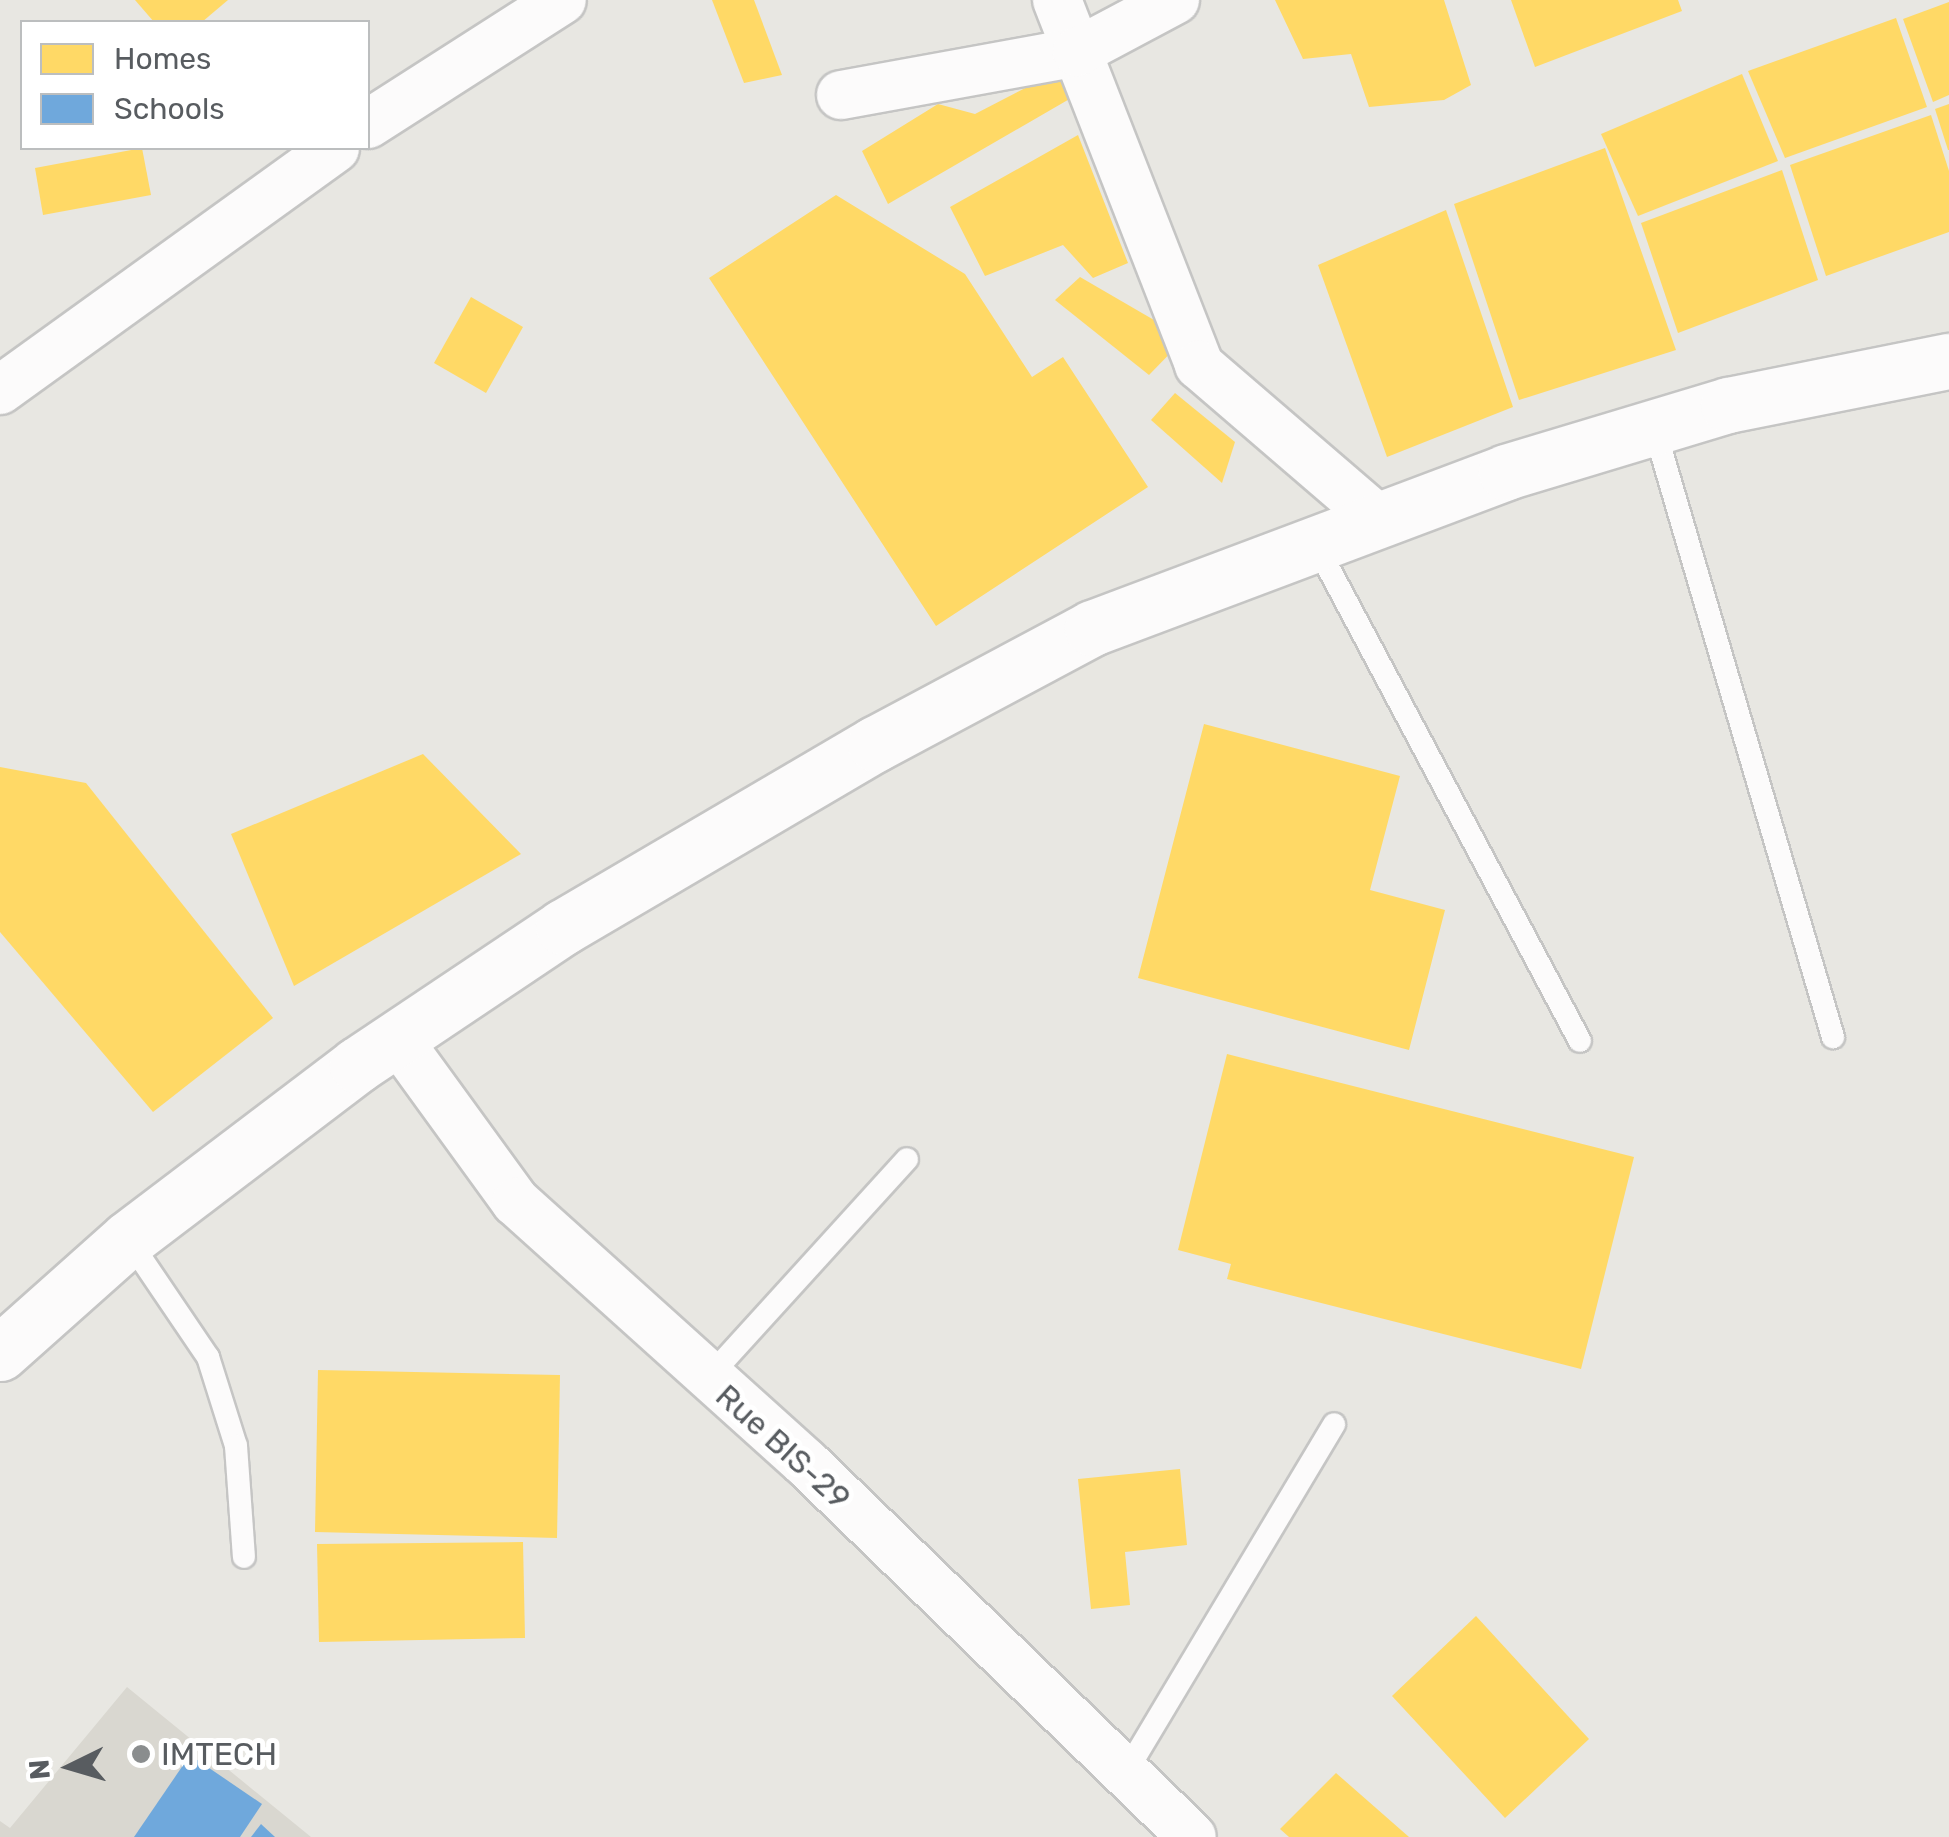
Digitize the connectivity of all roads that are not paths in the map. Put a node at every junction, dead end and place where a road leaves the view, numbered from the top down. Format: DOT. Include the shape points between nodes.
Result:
graph roads {
  1 [pos="562,0"];
  2 [pos="1057,0"];
  3 [pos="1175,0"];
  4 [pos="1077,52"];
  5 [pos="841,95"];
  6 [pos="370,123"];
  7 [pos="331,150"];
  8 [pos="1949,362"];
  9 [pos="0,390"];
  10 [pos="1654,427"];
  11 [pos="1377,518"];
  12 [pos="1314,540"];
  13 [pos="396,1037"];
  14 [pos="1833,1037"];
  15 [pos="1580,1041"];
  16 [pos="907,1159"];
  17 [pos="128,1239"];
  18 [pos="0,1353"];
  19 [pos="708,1379"];
  20 [pos="1334,1424"];
  21 [pos="244,1556"];
  22 [pos="1123,1776"];
  23 [pos="1192,1837"];
  1 -- 6 [label="street"];
  2 -- 4 [label="street"];
  3 -- 4 [label="street"];
  4 -- 5 [label="street"];
  4 -- 11 [label="street" via="1198,365"];
  7 -- 9 [label="street"];
  8 -- 10 [label="street" via="1728,405"];
  10 -- 11 [label="street"];
  10 -- 14 [label="lane"];
  11 -- 12 [label="street"];
  12 -- 13 [label="street" via="1092,628 875,744 655,870"];
  12 -- 15 [label="lane"];
  13 -- 17 [label="street"];
  13 -- 19 [label="street, Rue BIS-29" via="516,1202"];
  16 -- 19 [label="lane"];
  17 -- 18 [label="street"];
  17 -- 21 [label="lane" via="208,1356 236,1446"];
  19 -- 22 [label="street, Rue BIS-29" via="806,1463"];
  20 -- 22 [label="lane"];
  22 -- 23 [label="street, Rue BIS-29"];
}
